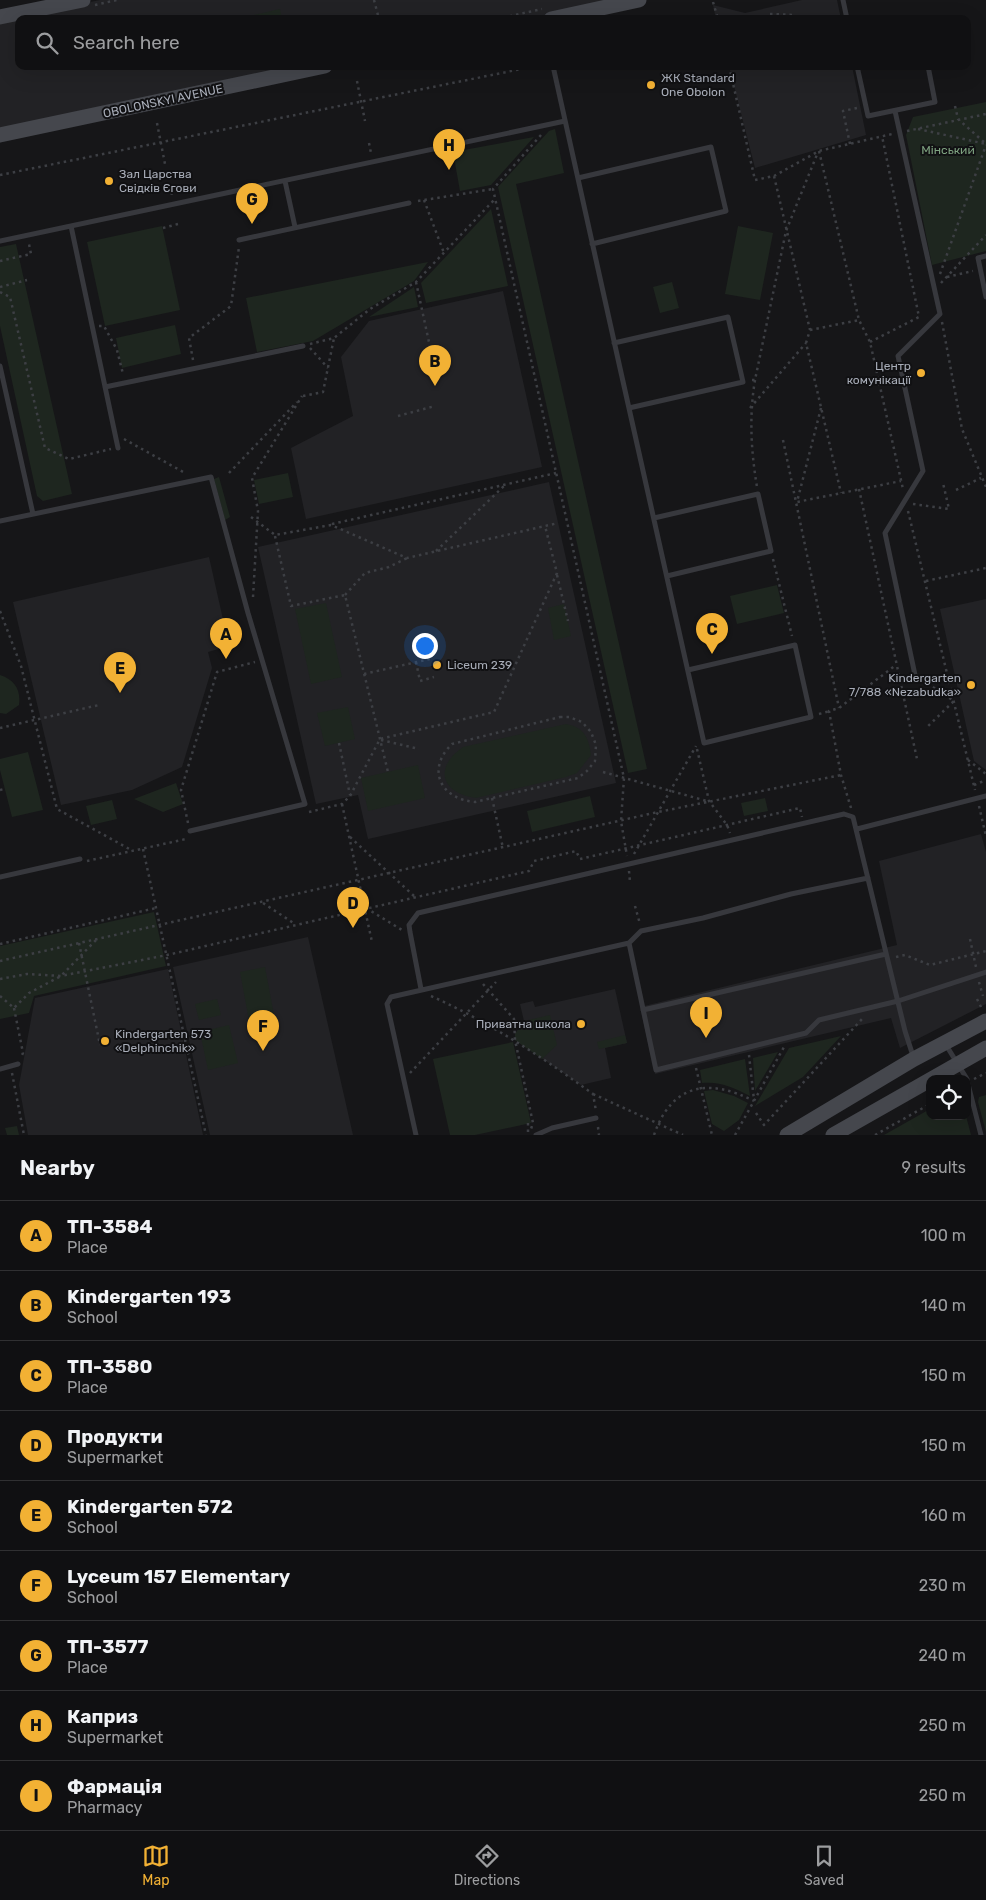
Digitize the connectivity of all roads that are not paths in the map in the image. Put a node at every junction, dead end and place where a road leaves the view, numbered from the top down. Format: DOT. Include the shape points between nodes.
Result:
graph roads {
  1 [pos="83,0"];
  2 [pos="640,0"];
  3 [pos="843,0"];
  4 [pos="570,15"];
  5 [pos="846,15"];
  6 [pos="0,17"];
  7 [pos="306,70"];
  8 [pos="554,70"];
  9 [pos="858,70"];
  10 [pos="929,70"];
  11 [pos="895,111"];
  12 [pos="565,121"];
  13 [pos="0,135"];
  14 [pos="578,178"];
  15 [pos="285,180"];
  16 [pos="408,203"];
  17 [pos="71,226"];
  18 [pos="295,227"];
  19 [pos="240,240"];
  20 [pos="0,241"];
  21 [pos="592,244"];
  22 [pos="986,256"];
  23 [pos="986,297"];
  24 [pos="614,343"];
  25 [pos="305,345"];
  26 [pos="0,366"];
  27 [pos="105,387"];
  28 [pos="629,408"];
  29 [pos="118,448"];
  30 [pos="33,514"];
  31 [pos="654,518"];
  32 [pos="0,521"];
  33 [pos="666,576"];
  34 [pos="688,670"];
  35 [pos="915,675"];
  36 [pos="986,796"];
  37 [pos="857,829"];
  38 [pos="190,831"];
  39 [pos="81,861"];
  40 [pos="0,877"];
  41 [pos="868,878"];
  42 [pos="629,943"];
  43 [pos="886,956"];
  44 [pos="986,972"];
  45 [pos="419,990"];
  46 [pos="898,1000"];
  47 [pos="643,1010"];
  48 [pos="986,1021"];
  49 [pos="945,1043"];
  50 [pos="986,1048"];
  51 [pos="914,1059"];
  52 [pos="957,1063"];
  53 [pos="18,1064"];
  54 [pos="0,1069"];
  55 [pos="964,1075"];
  56 [pos="971,1095"];
  57 [pos="596,1118"];
  58 [pos="416,1135"];
  59 [pos="536,1135"];
  60 [pos="787,1135"];
  61 [pos="833,1135"];
  62 [pos="981,1135"];
  1 -- 6 [label="main road"];
  2 -- 4 [label="main road"];
  3 -- 5 [label="lane"];
  7 -- 13 [label="main road, OBOLONSKYI AVENUE"];
  8 -- 12 [label="lane"];
  9 -- 11 [label="lane" via="868,116"];
  10 -- 11 [label="lane" via="935,102"];
  11 -- 35 [label="lane" via="940,314 898,356 922,471 885,534"];
  12 -- 14 [label="lane"];
  12 -- 15 [label="lane"];
  14 -- 21 [label="lane"];
  14 -- 21 [label="lane" via="711,146 726,210"];
  15 -- 17 [label="lane"];
  15 -- 18 [label="lane"];
  16 -- 18 [label="lane"];
  17 -- 20 [label="lane"];
  17 -- 27 [label="lane"];
  18 -- 19 [label="lane"];
  21 -- 24 [label="lane"];
  22 -- 23 [label="lane" via="978,258"];
  24 -- 28 [label="lane"];
  24 -- 28 [label="lane" via="728,317 743,382"];
  25 -- 27 [label="lane"];
  26 -- 30 [label="lane"];
  27 -- 29 [label="lane"];
  28 -- 31 [label="lane"];
  30 -- 32 [label="lane"];
  30 -- 38 [label="lane" via="211,477 305,804"];
  31 -- 33 [label="lane"];
  31 -- 33 [label="lane" via="758,494 771,551"];
  33 -- 34 [label="lane"];
  34 -- 34 [label="lane" via="704,743 811,717 795,645"];
  36 -- 37 [label="lane"];
  37 -- 41 [label="lane"];
  37 -- 45 [label="lane" via="854,817 844,814 418,913 409,924"];
  39 -- 40 [label="lane"];
  41 -- 42 [label="lane" via="641,931"];
  41 -- 43 [label="lane"];
  42 -- 45 [label="lane"];
  42 -- 47 [label="lane"];
  43 -- 46 [label="lane"];
  43 -- 47 [label="lane"];
  44 -- 46 [label="lane"];
  45 -- 58 [label="lane" via="394,995 387,1004"];
  46 -- 47 [label="lane" via="820,1020 806,1033 790,1038 656,1070"];
  46 -- 51 [label="lane"];
  48 -- 49 [label="main road"];
  49 -- 51 [label="main road"];
  49 -- 52 [label="lane"];
  50 -- 52 [label="main road"];
  51 -- 60 [label="main road"];
  52 -- 55 [label="lane"];
  52 -- 61 [label="main road"];
  53 -- 54 [label="lane"];
  56 -- 62 [label="lane"];
  57 -- 59 [label="lane"];
}
